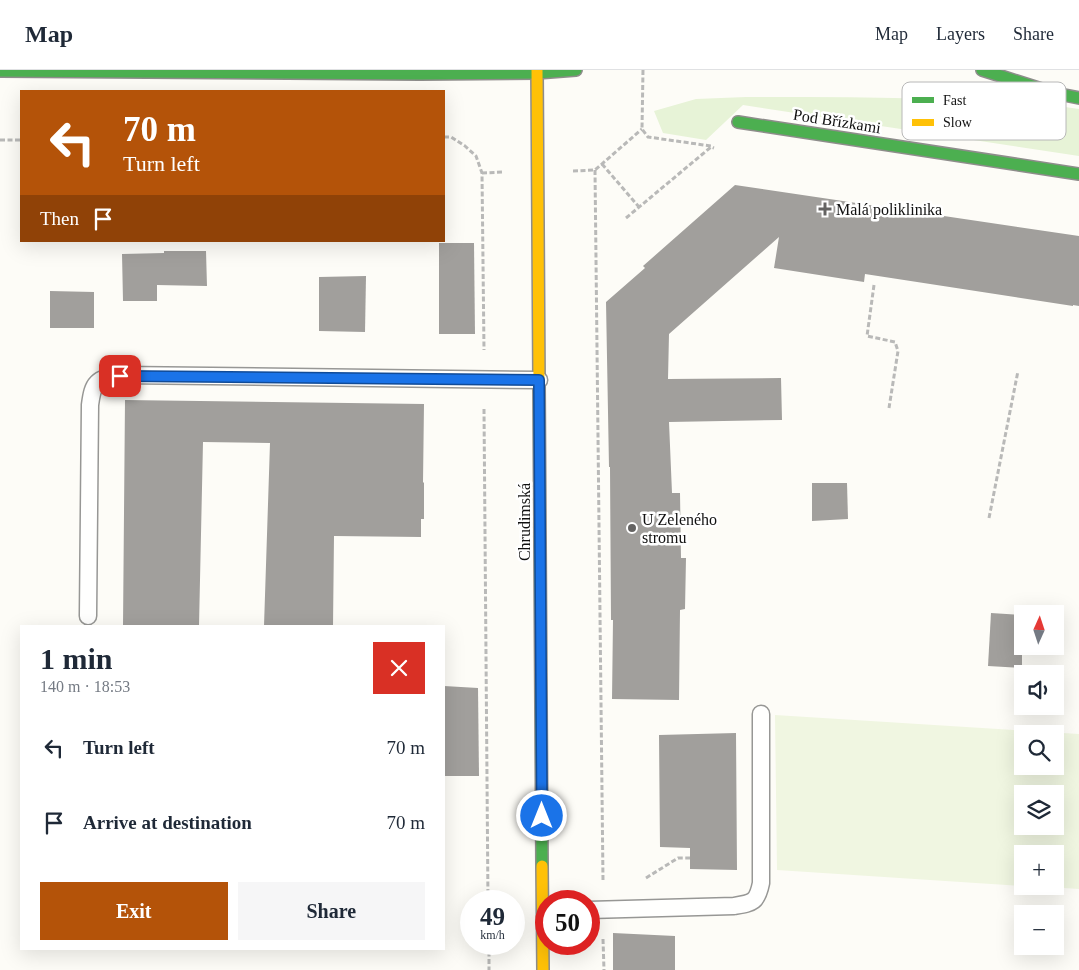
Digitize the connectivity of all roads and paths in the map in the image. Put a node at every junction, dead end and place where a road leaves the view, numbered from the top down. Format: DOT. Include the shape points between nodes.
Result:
graph roads {
  1 [pos="576,70"];
  2 [pos="643,70"];
  3 [pos="982,70"];
  4 [pos="0,71"];
  5 [pos="536,71"];
  6 [pos="1020,82"];
  7 [pos="1066,95"];
  8 [pos="1079,98"];
  9 [pos="738,122"];
  10 [pos="642,129"];
  11 [pos="445,137"];
  12 [pos="0,140"];
  13 [pos="20,140"];
  14 [pos="710,147"];
  15 [pos="720,148"];
  16 [pos="602,164"];
  17 [pos="1079,174"];
  18 [pos="639,207"];
  19 [pos="626,218"];
  20 [pos="874,285"];
  21 [pos="1018,371"];
  22 [pos="484,379"];
  23 [pos="539,380"];
  24 [pos="889,408"];
  25 [pos="989,518"];
  26 [pos="88,616"];
  27 [pos="761,714"];
  28 [pos="488,890"];
  29 [pos="544,890"];
  30 [pos="596,890"];
  31 [pos="600,910"];
  32 [pos="600,940"];
  33 [pos="489,955"];
  34 [pos="543,955"];
  35 [pos="489,970"];
  36 [pos="543,970"];
  37 [pos="604,970"];
  1 -- 5 [label="street"];
  2 -- 10 [label="path"];
  3 -- 6 [label="street"];
  4 -- 5 [label="street" via="410,74"];
  5 -- 23 [label="street, Chrudimská"];
  7 -- 8 [label="street"];
  9 -- 14 [label="path"];
  9 -- 17 [label="street, Pod Břízkami"];
  10 -- 14 [label="path" via="648,137"];
  10 -- 16 [label="path"];
  11 -- 22 [label="path" via="451,137 476,156 482,173"];
  12 -- 13 [label="path"];
  14 -- 15 [label="path"];
  14 -- 18 [label="path"];
  16 -- 18 [label="path"];
  16 -- 30 [label="path" via="595,170"];
  18 -- 19 [label="path"];
  20 -- 24 [label="path" via="867,336 895,342 898,351"];
  21 -- 25 [label="path"];
  22 -- 23 [label="lane"];
  22 -- 26 [label="lane" via="106,377 96,383 90,405"];
  22 -- 28 [label="path"];
  23 -- 29 [label="street, Chrudimská"];
  27 -- 31 [label="lane" via="761,884 755,900 734,906"];
  32 -- 37 [label="path"];
  33 -- 35 [label="path"];
  34 -- 36 [label="street, Chrudimská"];
}
